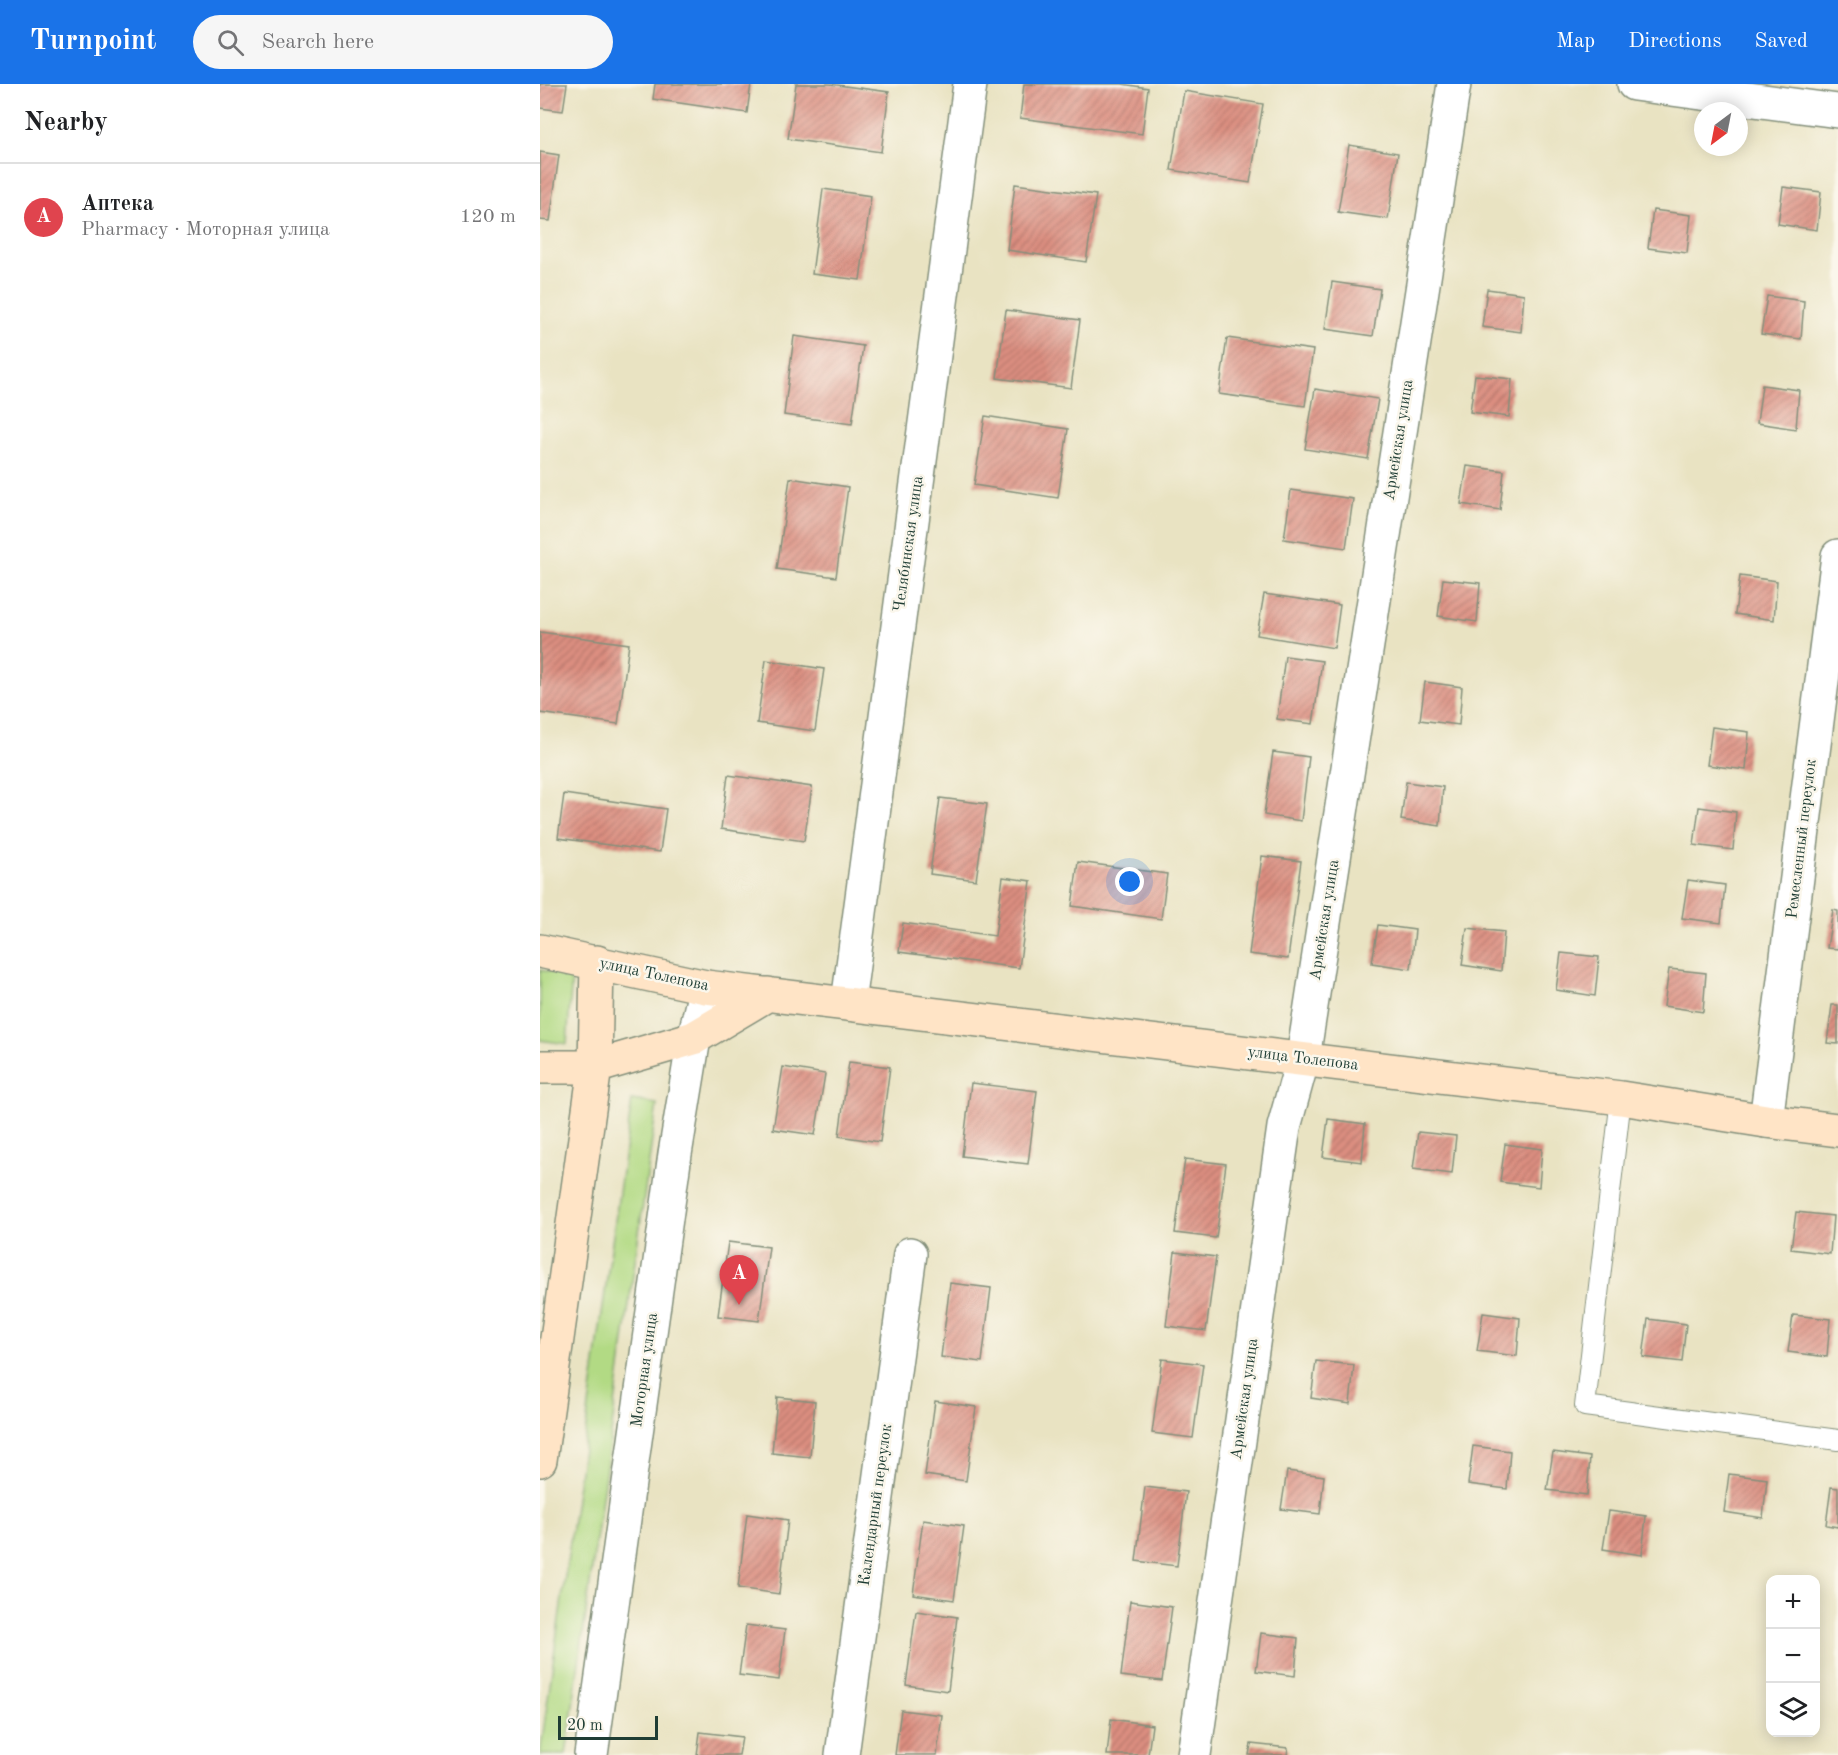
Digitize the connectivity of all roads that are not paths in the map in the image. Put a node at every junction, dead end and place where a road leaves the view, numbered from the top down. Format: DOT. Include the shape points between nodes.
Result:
graph roads {
  1 [pos="970,84"];
  2 [pos="1454,84"];
  3 [pos="1634,84"];
  4 [pos="1838,111"];
  5 [pos="1838,556"];
  6 [pos="540,951"];
  7 [pos="597,962"];
  8 [pos="705,987"];
  9 [pos="768,994"];
  10 [pos="849,1003"];
  11 [pos="694,1038"];
  12 [pos="1303,1059"];
  13 [pos="595,1066"];
  14 [pos="540,1067"];
  15 [pos="1621,1098"];
  16 [pos="1766,1121"];
  17 [pos="1838,1130"];
  18 [pos="910,1254"];
  19 [pos="1838,1440"];
  20 [pos="540,1460"];
  21 [pos="591,1755"];
  22 [pos="842,1755"];
  23 [pos="1194,1755"];
  1 -- 10 [label="street, Челябинская улица"];
  2 -- 12 [label="street, Армейская улица"];
  3 -- 4 [label="street"];
  5 -- 16 [label="street, Ремесленный переулок"];
  6 -- 7 [label="street, улица Толепова"];
  7 -- 8 [label="street, улица Толепова"];
  7 -- 13 [label="street"];
  8 -- 9 [label="street, улица Толепова"];
  8 -- 11 [label="street, Моторная улица"];
  9 -- 10 [label="street, улица Толепова"];
  9 -- 11 [label="street"];
  10 -- 12 [label="street, улица Толепова"];
  11 -- 13 [label="street"];
  11 -- 21 [label="street, Моторная улица"];
  12 -- 15 [label="street, улица Толепова"];
  12 -- 23 [label="street, Армейская улица" via="1284,1127"];
  13 -- 14 [label="street"];
  13 -- 20 [label="street"];
  15 -- 16 [label="street, улица Толепова"];
  15 -- 19 [label="lane" via="1585,1406"];
  16 -- 17 [label="street, улица Толепова"];
  18 -- 22 [label="street, Календарный переулок"];
}
